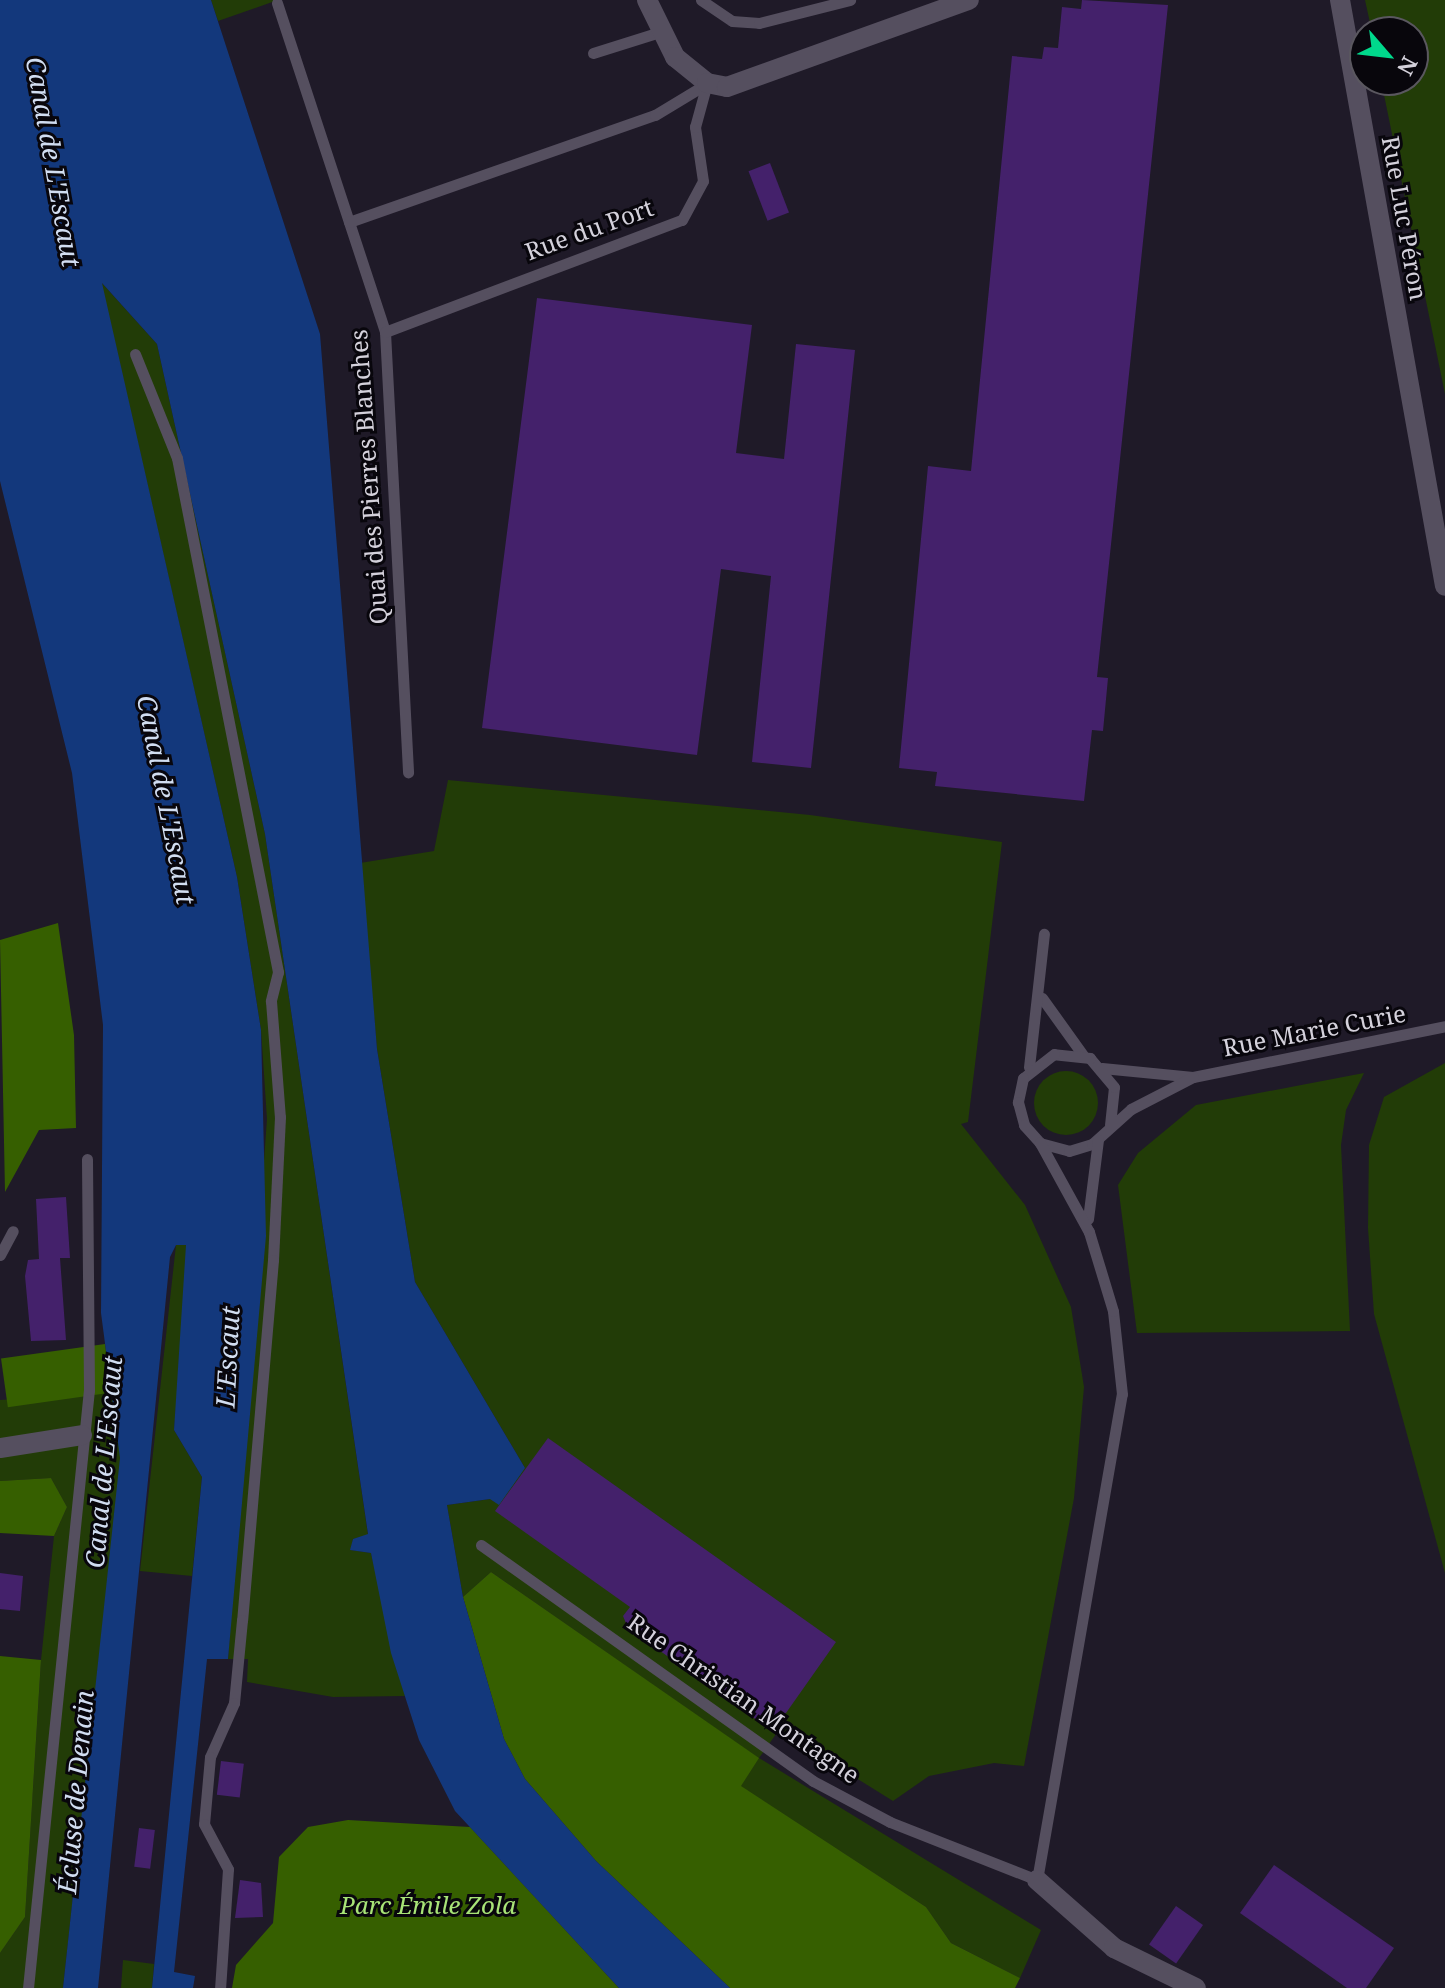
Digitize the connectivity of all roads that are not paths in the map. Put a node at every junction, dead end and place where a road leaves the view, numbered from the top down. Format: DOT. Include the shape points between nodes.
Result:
graph roads {
  1 [pos="647,0"];
  2 [pos="701,0"];
  3 [pos="850,0"];
  4 [pos="969,0"];
  5 [pos="1340,0"];
  6 [pos="277,3"];
  7 [pos="660,32"];
  8 [pos="593,53"];
  9 [pos="707,83"];
  10 [pos="349,222"];
  11 [pos="385,332"];
  12 [pos="135,354"];
  13 [pos="1445,586"];
  14 [pos="408,772"];
  15 [pos="1044,934"];
  16 [pos="1041,995"];
  17 [pos="1445,1026"];
  18 [pos="1084,1055"];
  19 [pos="1102,1068"];
  20 [pos="1028,1072"];
  21 [pos="1193,1077"];
  22 [pos="1110,1125"];
  23 [pos="1098,1140"];
  24 [pos="1040,1143"];
  25 [pos="87,1159"];
  26 [pos="13,1231"];
  27 [pos="1089,1232"];
  28 [pos="0,1255"];
  29 [pos="82,1435"];
  30 [pos="0,1448"];
  31 [pos="481,1545"];
  32 [pos="1037,1880"];
  33 [pos="28,1988"];
  34 [pos="220,1988"];
  35 [pos="1196,1988"];
  1 -- 7 [label="street"];
  2 -- 3 [label="lane" via="732,21 759,23"];
  4 -- 9 [label="street" via="741,85"];
  5 -- 13 [label="street, Rue Luc Péron"];
  6 -- 10 [label="lane, Quai des Pierres Blanches"];
  7 -- 8 [label="lane"];
  7 -- 9 [label="street" via="675,57"];
  9 -- 10 [label="lane" via="655,115"];
  9 -- 11 [label="lane, Rue du Port" via="695,127 703,181 682,220"];
  10 -- 11 [label="lane, Quai des Pierres Blanches"];
  11 -- 14 [label="lane, Quai des Pierres Blanches"];
  12 -- 34 [label="lane" via="177,458 278,972 271,1001 280,1117 273,1260 234,1703 210,1757 204,1824 228,1869"];
  15 -- 16 [label="lane"];
  16 -- 18 [label="lane"];
  16 -- 20 [label="lane"];
  17 -- 21 [label="lane, Rue Marie Curie"];
  18 -- 19 [label="lane"];
  18 -- 20 [label="lane" via="1054,1054"];
  19 -- 21 [label="lane, Rue Marie Curie"];
  19 -- 22 [label="lane" via="1115,1095"];
  20 -- 24 [label="lane" via="1018,1110"];
  21 -- 22 [label="lane, Rue Marie Curie"];
  22 -- 23 [label="lane"];
  23 -- 24 [label="lane" via="1069,1151"];
  23 -- 27 [label="lane" via="1087,1194"];
  24 -- 27 [label="lane"];
  25 -- 29 [label="lane" via="91,1356"];
  26 -- 28 [label="lane"];
  27 -- 32 [label="lane" via="1113,1311 1122,1394"];
  29 -- 30 [label="street"];
  29 -- 33 [label="lane"];
  31 -- 32 [label="lane, Rue Christian Montagne" via="821,1786 890,1822"];
  32 -- 35 [label="street, Rue Christian Montagne" via="1114,1948"];
}
